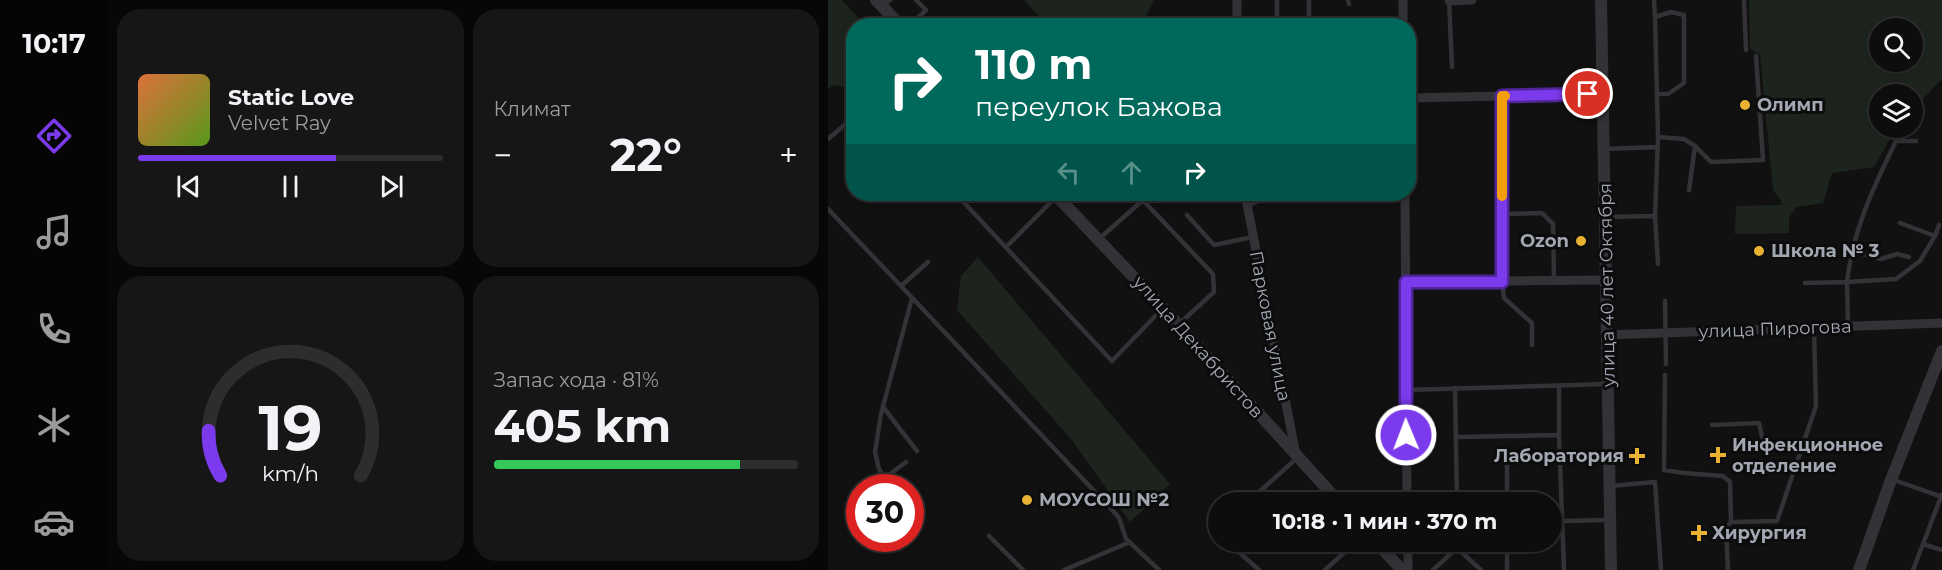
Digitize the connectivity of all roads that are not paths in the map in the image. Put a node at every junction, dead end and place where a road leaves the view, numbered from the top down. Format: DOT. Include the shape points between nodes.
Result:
graph roads {
  1 [pos="916,0"];
  2 [pos="1237,0"];
  3 [pos="1277,0"];
  4 [pos="1309,0"];
  5 [pos="1403,0"];
  6 [pos="1449,0"];
  7 [pos="1472,0"];
  8 [pos="1601,0"];
  9 [pos="1654,0"];
  10 [pos="1744,0"];
  11 [pos="883,2"];
  12 [pos="1655,17"];
  13 [pos="895,18"];
  14 [pos="918,18"];
  15 [pos="1237,18"];
  16 [pos="1277,18"];
  17 [pos="1309,18"];
  18 [pos="1403,18"];
  19 [pos="1746,50"];
  20 [pos="1756,56"];
  21 [pos="1452,67"];
  22 [pos="1603,94"];
  23 [pos="1658,94"];
  24 [pos="1502,96"];
  25 [pos="1416,98"];
  26 [pos="846,124"];
  27 [pos="1658,137"];
  28 [pos="828,140"];
  29 [pos="1916,141"];
  30 [pos="1695,146"];
  31 [pos="1658,147"];
  32 [pos="1604,149"];
  33 [pos="1689,190"];
  34 [pos="963,201"];
  35 [pos="1050,201"];
  36 [pos="1062,201"];
  37 [pos="1142,201"];
  38 [pos="1144,201"];
  39 [pos="1247,201"];
  40 [pos="1405,201"];
  41 [pos="828,209"];
  42 [pos="1502,214"];
  43 [pos="1187,215"];
  44 [pos="1655,216"];
  45 [pos="1605,218"];
  46 [pos="1900,223"];
  47 [pos="1939,225"];
  48 [pos="1935,236"];
  49 [pos="1253,237"];
  50 [pos="1099,239"];
  51 [pos="1006,247"];
  52 [pos="1851,251"];
  53 [pos="1910,257"];
  54 [pos="927,262"];
  55 [pos="1658,264"];
  56 [pos="1606,280"];
  57 [pos="1554,281"];
  58 [pos="1406,282"];
  59 [pos="1502,282"];
  60 [pos="1848,282"];
  61 [pos="1805,283"];
  62 [pos="901,286"];
  63 [pos="912,298"];
  64 [pos="1665,301"];
  65 [pos="1163,308"];
  66 [pos="1942,323"];
  67 [pos="1178,325"];
  68 [pos="1848,326"];
  69 [pos="1814,328"];
  70 [pos="1665,333"];
  71 [pos="1608,335"];
  72 [pos="1532,345"];
  73 [pos="1942,354"];
  74 [pos="1666,364"];
  75 [pos="1665,375"];
  76 [pos="1609,384"];
  77 [pos="1559,386"];
  78 [pos="1455,388"];
  79 [pos="1405,390"];
  80 [pos="883,407"];
  81 [pos="1712,425"];
  82 [pos="1559,435"];
  83 [pos="1456,437"];
  84 [pos="1801,449"];
  85 [pos="917,451"];
  86 [pos="1507,451"];
  87 [pos="1297,458"];
  88 [pos="906,462"];
  89 [pos="1892,480"];
  90 [pos="1610,486"];
  91 [pos="1259,492"];
  92 [pos="1329,492"];
  93 [pos="1407,492"];
  94 [pos="1457,492"];
  95 [pos="1507,492"];
  96 [pos="1561,492"];
  97 [pos="1942,496"];
  98 [pos="1562,520"];
  99 [pos="1610,520"];
  100 [pos="1731,522"];
  101 [pos="989,536"];
  102 [pos="1130,542"];
  103 [pos="1923,544"];
  104 [pos="1942,550"];
  105 [pos="1241,552"];
  106 [pos="1345,552"];
  107 [pos="1385,552"];
  108 [pos="1408,552"];
  109 [pos="1450,552"];
  110 [pos="1464,552"];
  111 [pos="1507,552"];
  112 [pos="1023,570"];
  113 [pos="1064,570"];
  114 [pos="1160,570"];
  115 [pos="1259,570"];
  116 [pos="1325,570"];
  117 [pos="1402,570"];
  118 [pos="1408,570"];
  119 [pos="1433,570"];
  120 [pos="1481,570"];
  121 [pos="1507,570"];
  122 [pos="1564,570"];
  123 [pos="1611,570"];
  124 [pos="1661,570"];
  125 [pos="1728,570"];
  126 [pos="1859,570"];
  127 [pos="1913,570"];
  1 -- 14 [label="lane" via="926,10"];
  2 -- 15 [label="street"];
  3 -- 16 [label="lane"];
  4 -- 17 [label="lane"];
  5 -- 18 [label="street"];
  6 -- 7 [label="street"];
  6 -- 21 [label="lane"];
  8 -- 22 [label="street, улица 40 лет Октября"];
  9 -- 12 [label="lane"];
  10 -- 19 [label="lane"];
  11 -- 13 [label="street"];
  12 -- 23 [label="lane"];
  12 -- 23 [label="lane" via="1671,12 1684,15 1684,83 1668,94"];
  20 -- 30 [label="lane" via="1763,160 1712,162"];
  22 -- 24 [label="street"];
  22 -- 32 [label="street, улица 40 лет Октября"];
  23 -- 27 [label="lane"];
  24 -- 25 [label="street"];
  24 -- 42 [label="lane"];
  26 -- 28 [label="lane"];
  27 -- 30 [label="lane" via="1684,139"];
  27 -- 31 [label="lane"];
  29 -- 52 [label="lane" via="1896,141 1869,195"];
  30 -- 33 [label="lane"];
  31 -- 32 [label="lane"];
  31 -- 44 [label="lane"];
  32 -- 45 [label="street, улица 40 лет Октября"];
  34 -- 51 [label="lane"];
  35 -- 51 [label="lane"];
  36 -- 50 [label="street, улица Декабристов"];
  37 -- 50 [label="lane"];
  38 -- 67 [label="lane" via="1212,274 1214,292"];
  39 -- 49 [label="street, Парковая улица"];
  40 -- 58 [label="street"];
  41 -- 62 [label="lane"];
  42 -- 57 [label="lane" via="1542,213 1553,224"];
  42 -- 59 [label="lane"];
  43 -- 49 [label="lane" via="1214,245"];
  44 -- 45 [label="lane"];
  44 -- 55 [label="lane"];
  45 -- 56 [label="street, улица 40 лет Октября"];
  46 -- 48 [label="lane"];
  47 -- 48 [label="lane"];
  48 -- 60 [label="lane" via="1920,261 1896,279"];
  49 -- 87 [label="street, Парковая улица"];
  50 -- 65 [label="street, улица Декабристов"];
  51 -- 65 [label="lane" via="1112,361"];
  52 -- 53 [label="lane" via="1881,260 1897,254"];
  52 -- 60 [label="lane"];
  54 -- 62 [label="lane"];
  56 -- 57 [label="street"];
  56 -- 71 [label="street, улица 40 лет Октября"];
  57 -- 59 [label="street"];
  58 -- 59 [label="street"];
  58 -- 79 [label="street"];
  59 -- 72 [label="lane" via="1504,298 1532,323"];
  60 -- 61 [label="lane"];
  60 -- 68 [label="lane"];
  62 -- 63 [label="lane"];
  63 -- 80 [label="lane"];
  63 -- 102 [label="lane" via="1114,512"];
  64 -- 70 [label="lane"];
  65 -- 67 [label="street, улица Декабристов"];
  66 -- 68 [label="street, улица Пирогова"];
  67 -- 87 [label="street, улица Декабристов"];
  68 -- 69 [label="street, улица Пирогова"];
  69 -- 70 [label="street, улица Пирогова"];
  69 -- 84 [label="lane" via="1816,406"];
  70 -- 71 [label="street, улица Пирогова"];
  70 -- 74 [label="lane"];
  71 -- 76 [label="street, улица 40 лет Октября"];
  73 -- 89 [label="street"];
  75 -- 100 [label="lane" via="1664,470 1723,476 1730,482"];
  76 -- 77 [label="lane"];
  76 -- 90 [label="street, улица 40 лет Октября"];
  77 -- 78 [label="lane"];
  77 -- 82 [label="lane"];
  78 -- 79 [label="lane"];
  78 -- 83 [label="lane"];
  79 -- 93 [label="street"];
  80 -- 85 [label="lane"];
  80 -- 88 [label="lane" via="875,452 879,470 885,478"];
  81 -- 84 [label="lane" via="1760,423 1763,441"];
  82 -- 83 [label="lane"];
  82 -- 96 [label="lane"];
  83 -- 94 [label="lane"];
  84 -- 100 [label="lane" via="1777,520"];
  86 -- 95 [label="lane"];
  87 -- 91 [label="lane"];
  87 -- 92 [label="street, улица Декабристов"];
  89 -- 97 [label="lane"];
  89 -- 126 [label="street"];
  90 -- 99 [label="street, улица 40 лет Октября"];
  90 -- 124 [label="lane" via="1655,482"];
  97 -- 103 [label="lane"];
  98 -- 99 [label="lane"];
  98 -- 122 [label="lane"];
  99 -- 123 [label="street, улица 40 лет Октября"];
  100 -- 125 [label="lane" via="1726,528"];
  101 -- 112 [label="lane"];
  102 -- 113 [label="lane"];
  102 -- 114 [label="lane"];
  103 -- 104 [label="lane"];
  103 -- 127 [label="lane"];
  105 -- 115 [label="lane"];
  106 -- 116 [label="lane"];
  107 -- 117 [label="street"];
  108 -- 118 [label="street"];
  109 -- 119 [label="lane"];
  110 -- 120 [label="lane"];
  111 -- 121 [label="lane"];
}
